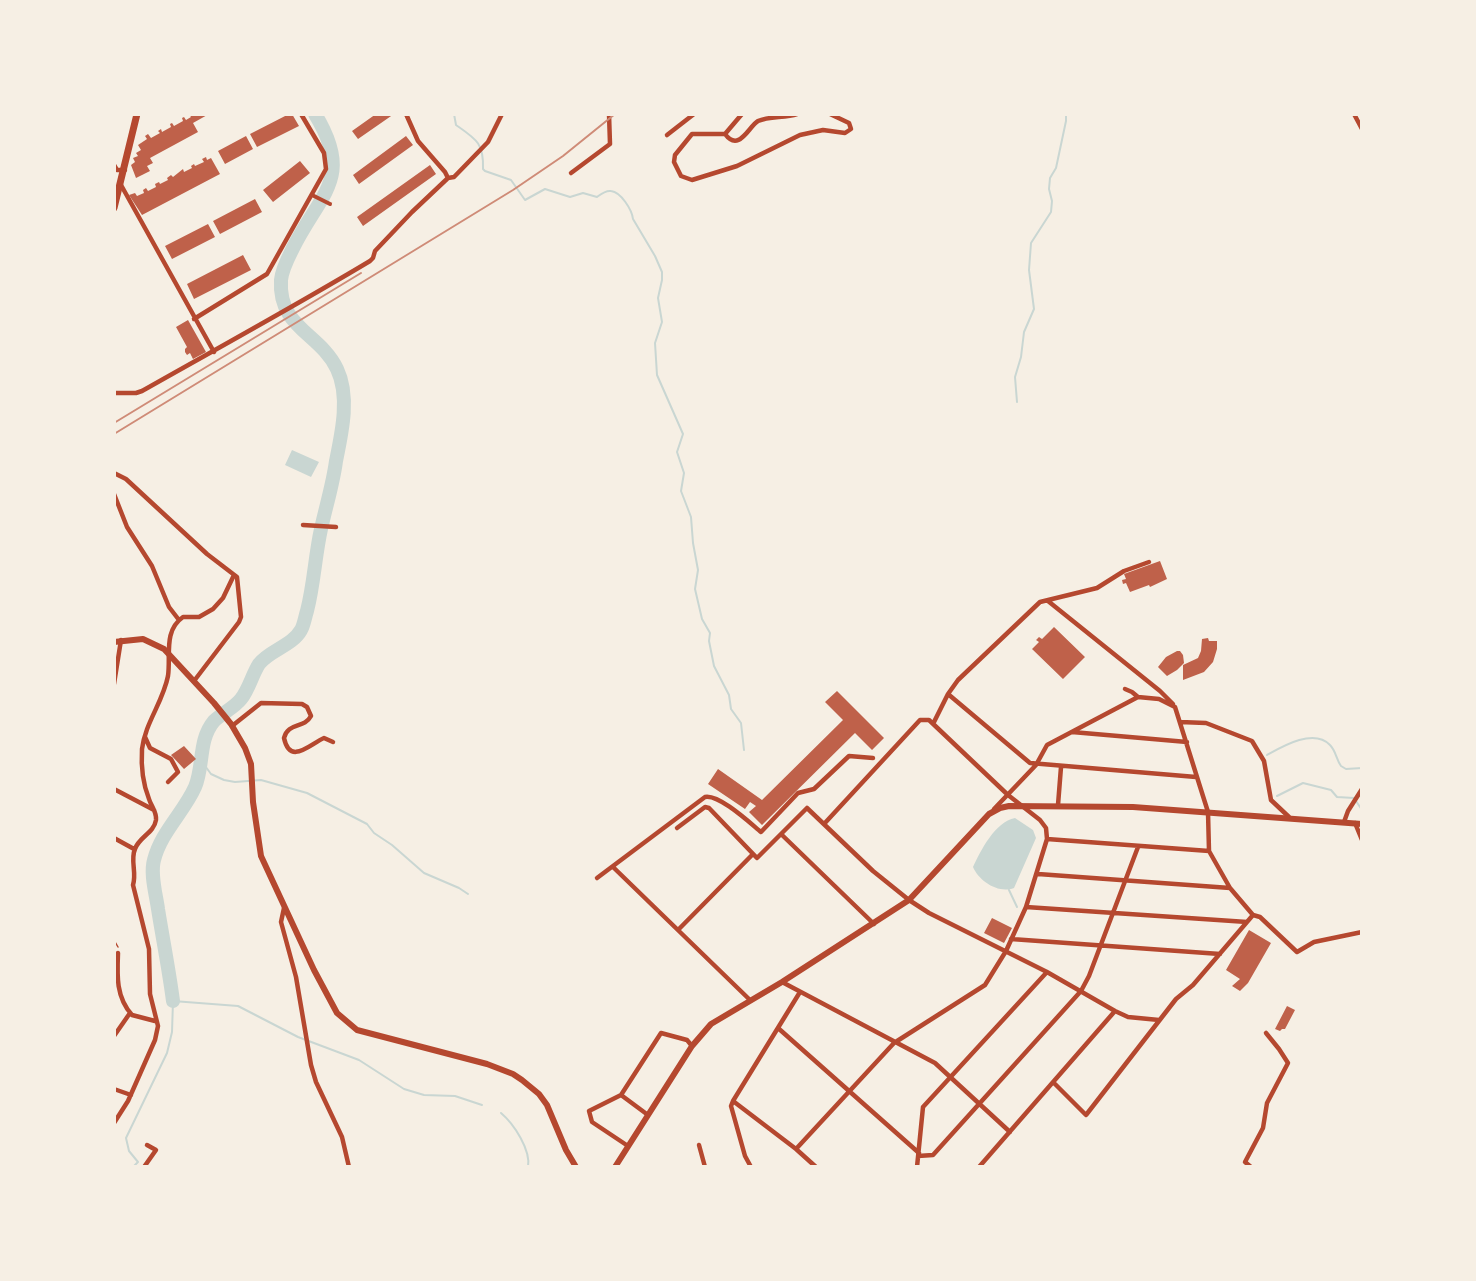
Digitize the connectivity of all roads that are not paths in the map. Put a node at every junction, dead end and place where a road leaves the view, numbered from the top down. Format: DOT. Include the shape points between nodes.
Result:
graph roads {
  1 [pos="138,114"];
  2 [pos="302,114"];
  3 [pos="406,114"];
  4 [pos="502,114"];
  5 [pos="609,114"];
  6 [pos="694,114"];
  7 [pos="742,114"];
  8 [pos="797,114"];
  9 [pos="830,114"];
  10 [pos="1354,114"];
  11 [pos="681,124"];
  12 [pos="1362,129"];
  13 [pos="692,134"];
  14 [pos="725,134"];
  15 [pos="667,135"];
  16 [pos="117,169"];
  17 [pos="571,173"];
  18 [pos="448,178"];
  19 [pos="121,185"];
  20 [pos="312,195"];
  21 [pos="330,204"];
  22 [pos="114,208"];
  23 [pos="194,319"];
  24 [pos="214,352"];
  25 [pos="114,393"];
  26 [pos="114,473"];
  27 [pos="114,494"];
  28 [pos="303,525"];
  29 [pos="336,526"];
  30 [pos="1149,562"];
  31 [pos="234,575"];
  32 [pos="1048,601"];
  33 [pos="179,620"];
  34 [pos="118,641"];
  35 [pos="169,653"];
  36 [pos="116,666"];
  37 [pos="194,681"];
  38 [pos="114,684"];
  39 [pos="1125,689"];
  40 [pos="948,694"];
  41 [pos="1138,697"];
  42 [pos="1175,707"];
  43 [pos="1180,722"];
  44 [pos="933,724"];
  45 [pos="231,725"];
  46 [pos="1072,732"];
  47 [pos="145,737"];
  48 [pos="333,742"];
  49 [pos="1186,742"];
  50 [pos="873,758"];
  51 [pos="1036,765"];
  52 [pos="1061,767"];
  53 [pos="1196,777"];
  54 [pos="168,782"];
  55 [pos="114,789"];
  56 [pos="1362,789"];
  57 [pos="1008,795"];
  58 [pos="1022,806"];
  59 [pos="1058,806"];
  60 [pos="154,810"];
  61 [pos="1208,812"];
  62 [pos="989,814"];
  63 [pos="1288,817"];
  64 [pos="1344,822"];
  65 [pos="1358,823"];
  66 [pos="824,824"];
  67 [pos="676,828"];
  68 [pos="781,834"];
  69 [pos="114,838"];
  70 [pos="1047,839"];
  71 [pos="1362,840"];
  72 [pos="1138,847"];
  73 [pos="134,849"];
  74 [pos="1209,851"];
  75 [pos="753,854"];
  76 [pos="613,867"];
  77 [pos="1038,874"];
  78 [pos="597,878"];
  79 [pos="1125,882"];
  80 [pos="1230,888"];
  81 [pos="909,900"];
  82 [pos="1026,907"];
  83 [pos="285,908"];
  84 [pos="1112,914"];
  85 [pos="1253,915"];
  86 [pos="1247,922"];
  87 [pos="874,924"];
  88 [pos="678,930"];
  89 [pos="1362,932"];
  90 [pos="1011,939"];
  91 [pos="1100,945"];
  92 [pos="1006,951"];
  93 [pos="118,953"];
  94 [pos="1220,954"];
  95 [pos="1047,972"];
  96 [pos="782,982"];
  97 [pos="1081,991"];
  98 [pos="800,993"];
  99 [pos="750,1000"];
  100 [pos="1115,1011"];
  101 [pos="130,1013"];
  102 [pos="1159,1020"];
  103 [pos="155,1021"];
  104 [pos="778,1028"];
  105 [pos="1266,1034"];
  106 [pos="114,1036"];
  107 [pos="894,1042"];
  108 [pos="692,1046"];
  109 [pos="951,1077"];
  110 [pos="1053,1082"];
  111 [pos="114,1089"];
  112 [pos="849,1091"];
  113 [pos="131,1095"];
  114 [pos="621,1095"];
  115 [pos="733,1101"];
  116 [pos="979,1103"];
  117 [pos="648,1115"];
  118 [pos="114,1123"];
  119 [pos="1010,1132"];
  120 [pos="147,1144"];
  121 [pos="699,1144"];
  122 [pos="628,1146"];
  123 [pos="796,1149"];
  124 [pos="919,1155"];
  125 [pos="144,1167"];
  126 [pos="349,1167"];
  127 [pos="576,1167"];
  128 [pos="615,1167"];
  129 [pos="705,1167"];
  130 [pos="751,1167"];
  131 [pos="816,1167"];
  132 [pos="917,1167"];
  133 [pos="979,1167"];
  134 [pos="1251,1167"];
  1 -- 16 [label="main road"];
  2 -- 20 [label="street" via="324,153 326,169"];
  3 -- 18 [label="street" via="418,141"];
  4 -- 18 [label="street" via="484,147 454,177"];
  5 -- 17 [label="street" via="610,144"];
  6 -- 11 [label="street"];
  7 -- 14 [label="street"];
  8 -- 14 [label="street" via="758,121 739,139 729,139"];
  9 -- 13 [label="street" via="849,123 851,129 845,133 823,130 800,135 736,166 692,180 681,176 674,162"];
  10 -- 12 [label="street"];
  11 -- 13 [label="street"];
  11 -- 15 [label="street"];
  13 -- 14 [label="street"];
  16 -- 19 [label="main road"];
  18 -- 24 [label="street" via="375,251 373,258"];
  19 -- 22 [label="main road"];
  19 -- 23 [label="street"];
  20 -- 21 [label="street"];
  20 -- 23 [label="street" via="267,274"];
  23 -- 24 [label="street"];
  24 -- 25 [label="street" via="142,391"];
  26 -- 31 [label="street" via="126,479"];
  27 -- 33 [label="street" via="127,527"];
  28 -- 29 [label="street"];
  30 -- 32 [label="street" via="1124,571 1097,588"];
  31 -- 33 [label="street" via="213,609 199,617"];
  31 -- 37 [label="street" via="239,584 241,617"];
  32 -- 40 [label="street" via="1040,602 1019,620"];
  32 -- 42 [label="street"];
  33 -- 35 [label="street" via="173,626"];
  34 -- 35 [label="street" via="143,639"];
  34 -- 36 [label="street"];
  35 -- 37 [label="street"];
  35 -- 47 [label="street" via="164,694"];
  36 -- 38 [label="street"];
  37 -- 45 [label="street"];
  39 -- 41 [label="street"];
  40 -- 44 [label="street"];
  40 -- 51 [label="street"];
  41 -- 42 [label="street" via="1159,699"];
  41 -- 46 [label="street"];
  42 -- 43 [label="street"];
  43 -- 49 [label="street"];
  43 -- 63 [label="street" via="1206,723 1252,741 1264,761 1271,800"];
  44 -- 57 [label="street"];
  44 -- 66 [label="street" via="920,720"];
  45 -- 48 [label="street" via="261,703 302,704 311,716 304,724 288,729 286,745 297,752 324,738"];
  45 -- 83 [label="street" via="248,753 261,856"];
  46 -- 49 [label="street"];
  46 -- 51 [label="street" via="1047,745"];
  47 -- 54 [label="street" via="150,748 171,759 178,772"];
  47 -- 60 [label="street" via="143,775"];
  49 -- 53 [label="street"];
  50 -- 76 [label="street" via="849,756 814,789 798,793 761,832 743,816 712,797 705,797"];
  51 -- 52 [label="street"];
  51 -- 57 [label="street"];
  52 -- 53 [label="street"];
  52 -- 59 [label="street"];
  53 -- 61 [label="street"];
  55 -- 60 [label="street"];
  56 -- 64 [label="street"];
  57 -- 58 [label="street"];
  57 -- 62 [label="street"];
  58 -- 59 [label="street"];
  58 -- 62 [label="street" via="1005,807"];
  58 -- 70 [label="street" via="1045,826"];
  59 -- 61 [label="street"];
  60 -- 73 [label="street" via="155,826"];
  61 -- 63 [label="street"];
  61 -- 74 [label="street"];
  62 -- 81 [label="street"];
  63 -- 64 [label="street"];
  64 -- 65 [label="street"];
  65 -- 71 [label="street"];
  66 -- 68 [label="street" via="807,808"];
  66 -- 81 [label="street"];
  67 -- 75 [label="street" via="709,808"];
  68 -- 75 [label="street" via="757,858"];
  68 -- 87 [label="street"];
  69 -- 73 [label="street"];
  70 -- 72 [label="street"];
  70 -- 77 [label="street"];
  72 -- 74 [label="street"];
  72 -- 79 [label="street"];
  73 -- 103 [label="street" via="133,885 149,949"];
  74 -- 80 [label="street"];
  75 -- 88 [label="street"];
  76 -- 78 [label="street"];
  76 -- 88 [label="street"];
  77 -- 79 [label="street"];
  77 -- 82 [label="street"];
  79 -- 80 [label="street"];
  79 -- 84 [label="street"];
  80 -- 85 [label="street"];
  81 -- 87 [label="street"];
  81 -- 92 [label="street"];
  82 -- 84 [label="street"];
  82 -- 90 [label="street"];
  83 -- 126 [label="street" via="281,922 296,977 307,1046 316,1082 342,1137"];
  83 -- 127 [label="street" via="330,1002 345,1022 357,1030 513,1074 532,1087 546,1105"];
  84 -- 86 [label="street"];
  84 -- 91 [label="street"];
  85 -- 86 [label="street"];
  85 -- 89 [label="street" via="1297,952 1314,942"];
  86 -- 94 [label="street"];
  87 -- 96 [label="street"];
  88 -- 99 [label="street"];
  90 -- 91 [label="street"];
  90 -- 92 [label="street"];
  91 -- 94 [label="street"];
  91 -- 97 [label="street"];
  92 -- 95 [label="street"];
  92 -- 107 [label="street" via="985,985"];
  93 -- 101 [label="street" via="117,983"];
  94 -- 102 [label="street"];
  95 -- 97 [label="street"];
  95 -- 109 [label="street"];
  96 -- 98 [label="street"];
  96 -- 99 [label="street"];
  97 -- 100 [label="street"];
  97 -- 116 [label="street"];
  98 -- 104 [label="street"];
  98 -- 107 [label="street"];
  99 -- 108 [label="street" via="711,1024"];
  100 -- 102 [label="street" via="1128,1017"];
  100 -- 110 [label="street"];
  101 -- 103 [label="street"];
  101 -- 106 [label="street"];
  102 -- 110 [label="street" via="1086,1114"];
  103 -- 113 [label="street" via="155,1040"];
  104 -- 112 [label="street"];
  104 -- 115 [label="street"];
  105 -- 134 [label="street" via="1288,1063 1267,1103 1263,1128 1245,1162"];
  107 -- 109 [label="street" via="935,1063"];
  107 -- 112 [label="street"];
  108 -- 114 [label="street" via="687,1040 661,1033"];
  108 -- 117 [label="street"];
  109 -- 116 [label="street"];
  109 -- 124 [label="street" via="923,1107"];
  110 -- 119 [label="street"];
  111 -- 113 [label="street"];
  112 -- 123 [label="street"];
  112 -- 124 [label="street"];
  113 -- 118 [label="street"];
  114 -- 117 [label="street"];
  114 -- 122 [label="street" via="590,1111 592,1122"];
  115 -- 123 [label="street"];
  115 -- 130 [label="street" via="731,1106"];
  116 -- 119 [label="street"];
  116 -- 124 [label="street" via="933,1155"];
  117 -- 122 [label="street"];
  119 -- 133 [label="street"];
  120 -- 125 [label="street" via="156,1150"];
  121 -- 129 [label="street"];
  122 -- 128 [label="street"];
  123 -- 131 [label="street"];
  124 -- 132 [label="street"];
}
